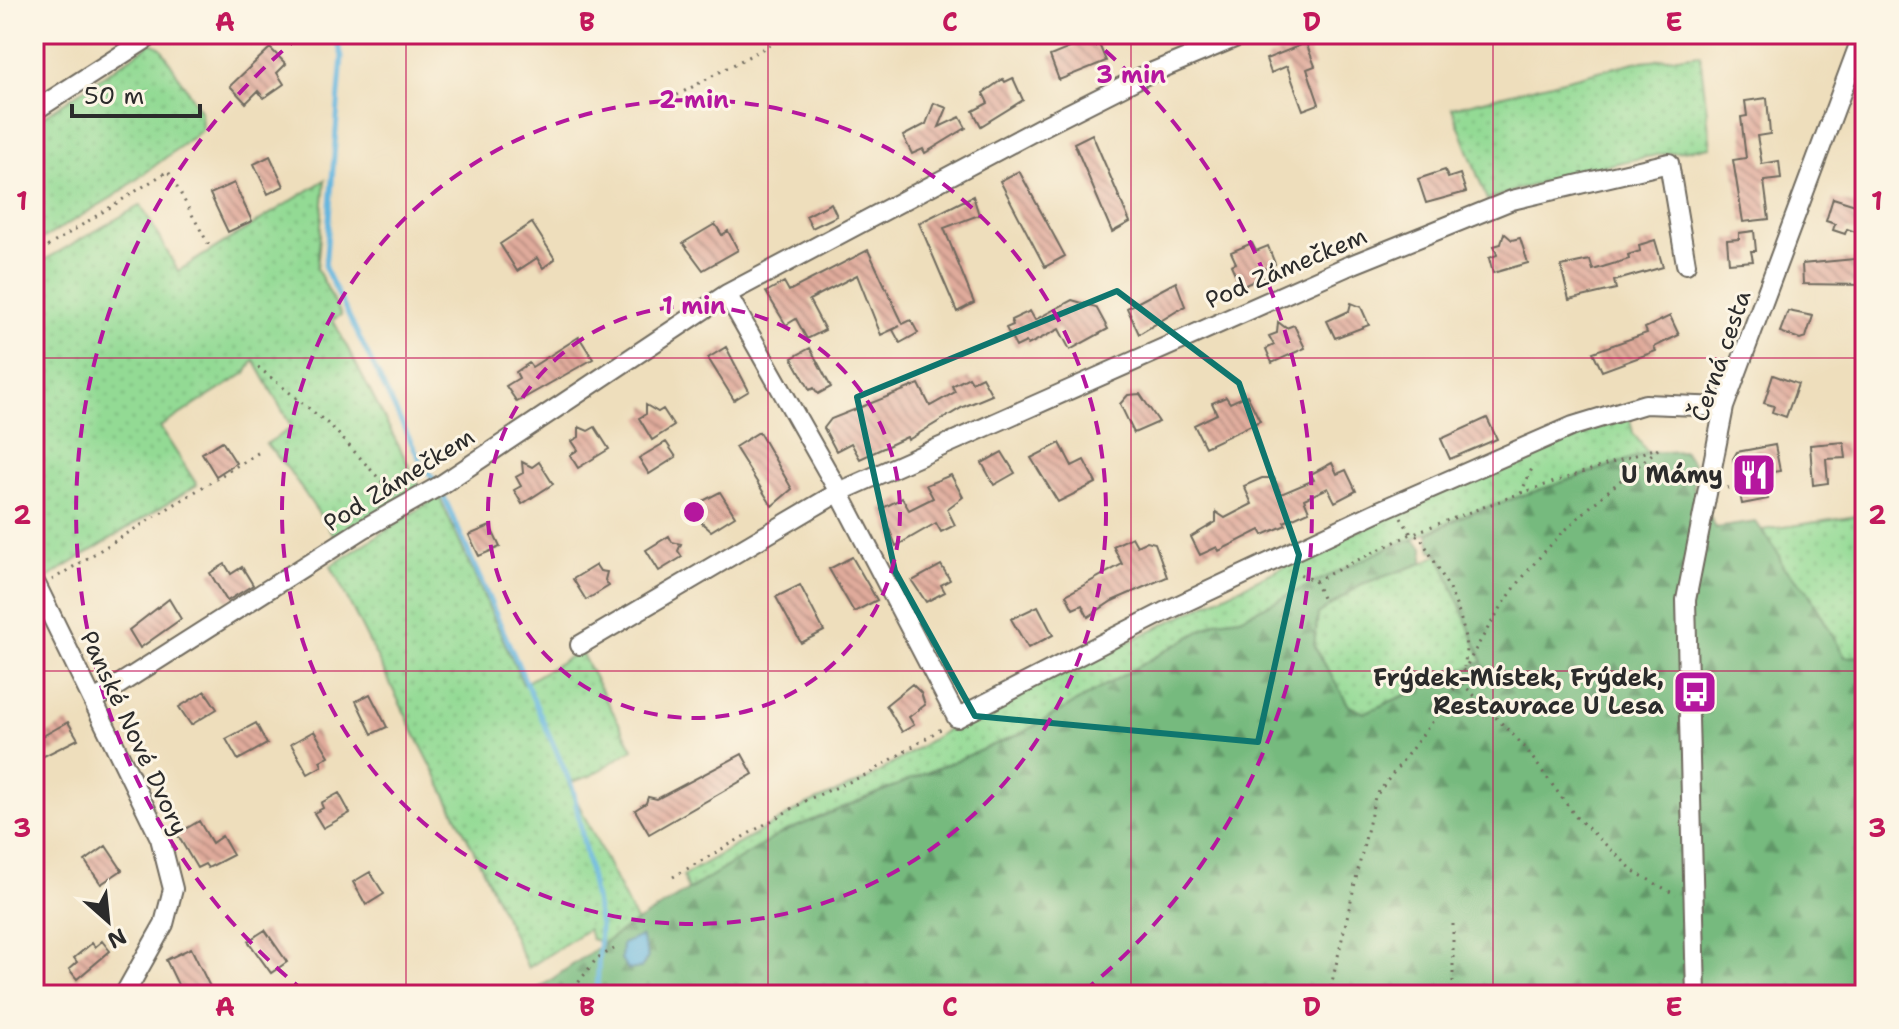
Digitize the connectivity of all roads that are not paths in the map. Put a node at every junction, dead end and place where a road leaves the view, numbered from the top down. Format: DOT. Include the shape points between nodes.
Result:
graph roads {
  1 [pos="154,34"];
  2 [pos="1244,34"];
  3 [pos="1863,34"];
  4 [pos="34,111"];
  5 [pos="1686,264"];
  6 [pos="727,294"];
  7 [pos="1724,407"];
  8 [pos="839,492"];
  9 [pos="36,584"];
  10 [pos="580,645"];
  11 [pos="93,701"];
  12 [pos="124,995"];
  13 [pos="1696,995"];
  1 -- 4 [label="street"];
  2 -- 6 [label="street, Pod Zámečkem" via="1141,77"];
  3 -- 7 [label="street, Černá cesta"];
  5 -- 8 [label="street, Pod Zámečkem" via="1669,163 1512,200 1346,267"];
  6 -- 8 [label="street"];
  6 -- 11 [label="street, Pod Zámečkem" via="439,486"];
  7 -- 8 [label="street" via="1645,404 1539,441 1272,561 957,718"];
  7 -- 13 [label="street, Černá cesta" via="1686,600"];
  8 -- 10 [label="street, Pod Zámečkem"];
  9 -- 11 [label="street, Panské Nové Dvory"];
  11 -- 12 [label="street, Panské Nové Dvory" via="160,838 173,889 164,924"];
}
